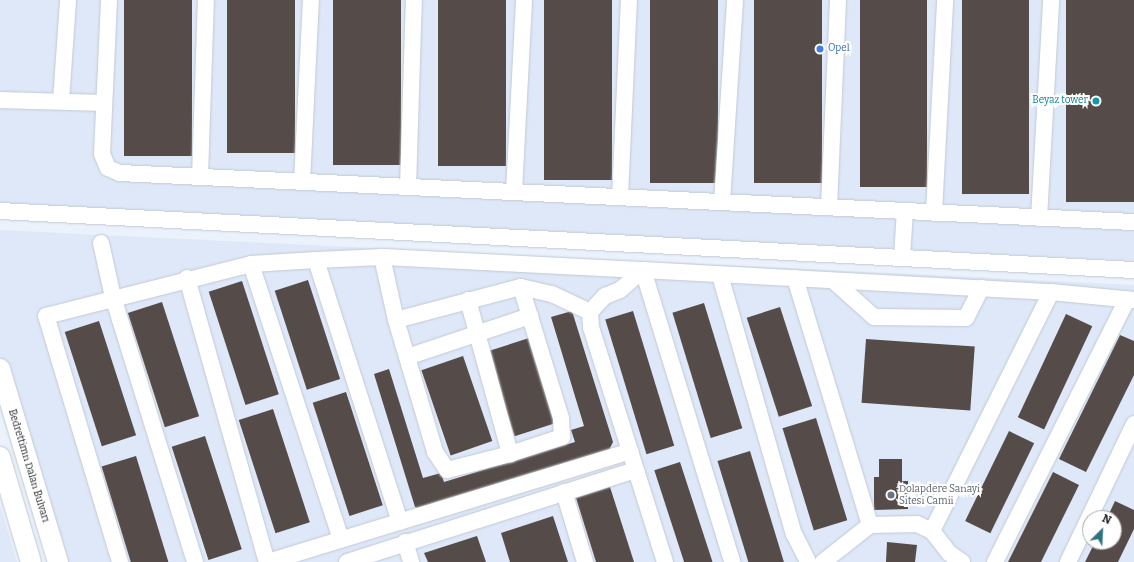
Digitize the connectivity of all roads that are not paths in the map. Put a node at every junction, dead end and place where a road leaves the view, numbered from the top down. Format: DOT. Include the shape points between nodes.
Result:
graph roads {
  1 [pos="68,0"];
  2 [pos="109,0"];
  3 [pos="206,0"];
  4 [pos="311,0"];
  5 [pos="414,0"];
  6 [pos="524,0"];
  7 [pos="629,0"];
  8 [pos="735,0"];
  9 [pos="838,0"];
  10 [pos="945,0"];
  11 [pos="1051,0"];
  12 [pos="0,100"];
  13 [pos="61,101"];
  14 [pos="104,103"];
  15 [pos="200,177"];
  16 [pos="302,182"];
  17 [pos="408,187"];
  18 [pos="514,192"];
  19 [pos="620,197"];
  20 [pos="722,202"];
  21 [pos="829,208"];
  22 [pos="0,211"];
  23 [pos="905,211"];
  24 [pos="934,213"];
  25 [pos="1039,218"];
  26 [pos="1134,222"];
  27 [pos="101,243"];
  28 [pos="902,256"];
  29 [pos="382,257"];
  30 [pos="316,260"];
  31 [pos="251,264"];
  32 [pos="643,270"];
  33 [pos="1134,270"];
  34 [pos="720,275"];
  35 [pos="187,278"];
  36 [pos="794,278"];
  37 [pos="836,283"];
  38 [pos="521,287"];
  39 [pos="981,288"];
  40 [pos="1051,292"];
  41 [pos="112,298"];
  42 [pos="468,300"];
  43 [pos="1131,300"];
  44 [pos="590,312"];
  45 [pos="530,316"];
  46 [pos="396,320"];
  47 [pos="477,333"];
  48 [pos="407,357"];
  49 [pos="0,369"];
  50 [pos="1134,424"];
  51 [pos="630,451"];
  52 [pos="510,454"];
  53 [pos="0,457"];
  54 [pos="636,470"];
  55 [pos="564,492"];
  56 [pos="400,522"];
  57 [pos="870,525"];
  58 [pos="932,531"];
  59 [pos="341,540"];
  60 [pos="405,542"];
  61 [pos="948,557"];
  62 [pos="31,562"];
  63 [pos="58,562"];
  64 [pos="120,562"];
  65 [pos="195,562"];
  66 [pos="268,562"];
  67 [pos="347,562"];
  68 [pos="411,562"];
  69 [pos="584,562"];
  70 [pos="665,562"];
  71 [pos="732,562"];
  72 [pos="808,562"];
  73 [pos="823,562"];
  74 [pos="962,562"];
  75 [pos="995,562"];
  76 [pos="1068,562"];
  1 -- 13 [label="street"];
  2 -- 14 [label="street"];
  3 -- 15 [label="street"];
  4 -- 16 [label="street"];
  5 -- 17 [label="street"];
  6 -- 18 [label="street"];
  7 -- 19 [label="street"];
  8 -- 20 [label="street"];
  9 -- 21 [label="street"];
  10 -- 24 [label="street"];
  11 -- 25 [label="street"];
  12 -- 13 [label="street"];
  13 -- 14 [label="street"];
  14 -- 15 [label="street" via="102,154 108,168 120,173"];
  15 -- 16 [label="street"];
  16 -- 17 [label="street"];
  17 -- 18 [label="street"];
  18 -- 19 [label="street"];
  19 -- 20 [label="street"];
  20 -- 21 [label="street"];
  21 -- 23 [label="street"];
  22 -- 28 [label="street"];
  23 -- 24 [label="street"];
  23 -- 28 [label="street"];
  24 -- 25 [label="street"];
  25 -- 26 [label="street"];
  27 -- 41 [label="street"];
  28 -- 33 [label="street"];
  29 -- 30 [label="street"];
  29 -- 32 [label="street"];
  29 -- 46 [label="street"];
  30 -- 31 [label="street"];
  30 -- 56 [label="street"];
  31 -- 35 [label="street"];
  31 -- 59 [label="street"];
  32 -- 34 [label="street"];
  32 -- 44 [label="street" via="620,290 605,296"];
  32 -- 71 [label="street"];
  34 -- 36 [label="street"];
  34 -- 72 [label="street" via="794,534"];
  35 -- 41 [label="street"];
  35 -- 66 [label="street"];
  36 -- 37 [label="street"];
  36 -- 57 [label="street"];
  37 -- 39 [label="street"];
  37 -- 39 [label="street" via="874,317 966,318"];
  38 -- 42 [label="street"];
  38 -- 44 [label="street" via="552,294"];
  38 -- 45 [label="street"];
  39 -- 40 [label="street"];
  40 -- 43 [label="street"];
  40 -- 58 [label="street"];
  41 -- 64 [label="street" via="46,316"];
  41 -- 65 [label="street"];
  42 -- 46 [label="street"];
  42 -- 47 [label="street"];
  43 -- 75 [label="street"];
  44 -- 51 [label="street" via="591,327"];
  45 -- 47 [label="street"];
  45 -- 52 [label="street" via="561,418 562,437"];
  46 -- 48 [label="street"];
  47 -- 48 [label="street"];
  47 -- 52 [label="street"];
  48 -- 52 [label="street" via="435,452 447,470"];
  49 -- 63 [label="main road, Bedrettimn Dalan Bulvarı"];
  50 -- 76 [label="street"];
  51 -- 54 [label="street"];
  51 -- 56 [label="street"];
  53 -- 62 [label="main road"];
  54 -- 55 [label="street"];
  54 -- 70 [label="street"];
  55 -- 60 [label="street"];
  55 -- 69 [label="street"];
  56 -- 59 [label="street"];
  57 -- 58 [label="street" via="917,524"];
  57 -- 73 [label="street"];
  58 -- 61 [label="street"];
  59 -- 66 [label="street"];
  60 -- 67 [label="street"];
  60 -- 68 [label="street"];
  61 -- 74 [label="street"];
}
